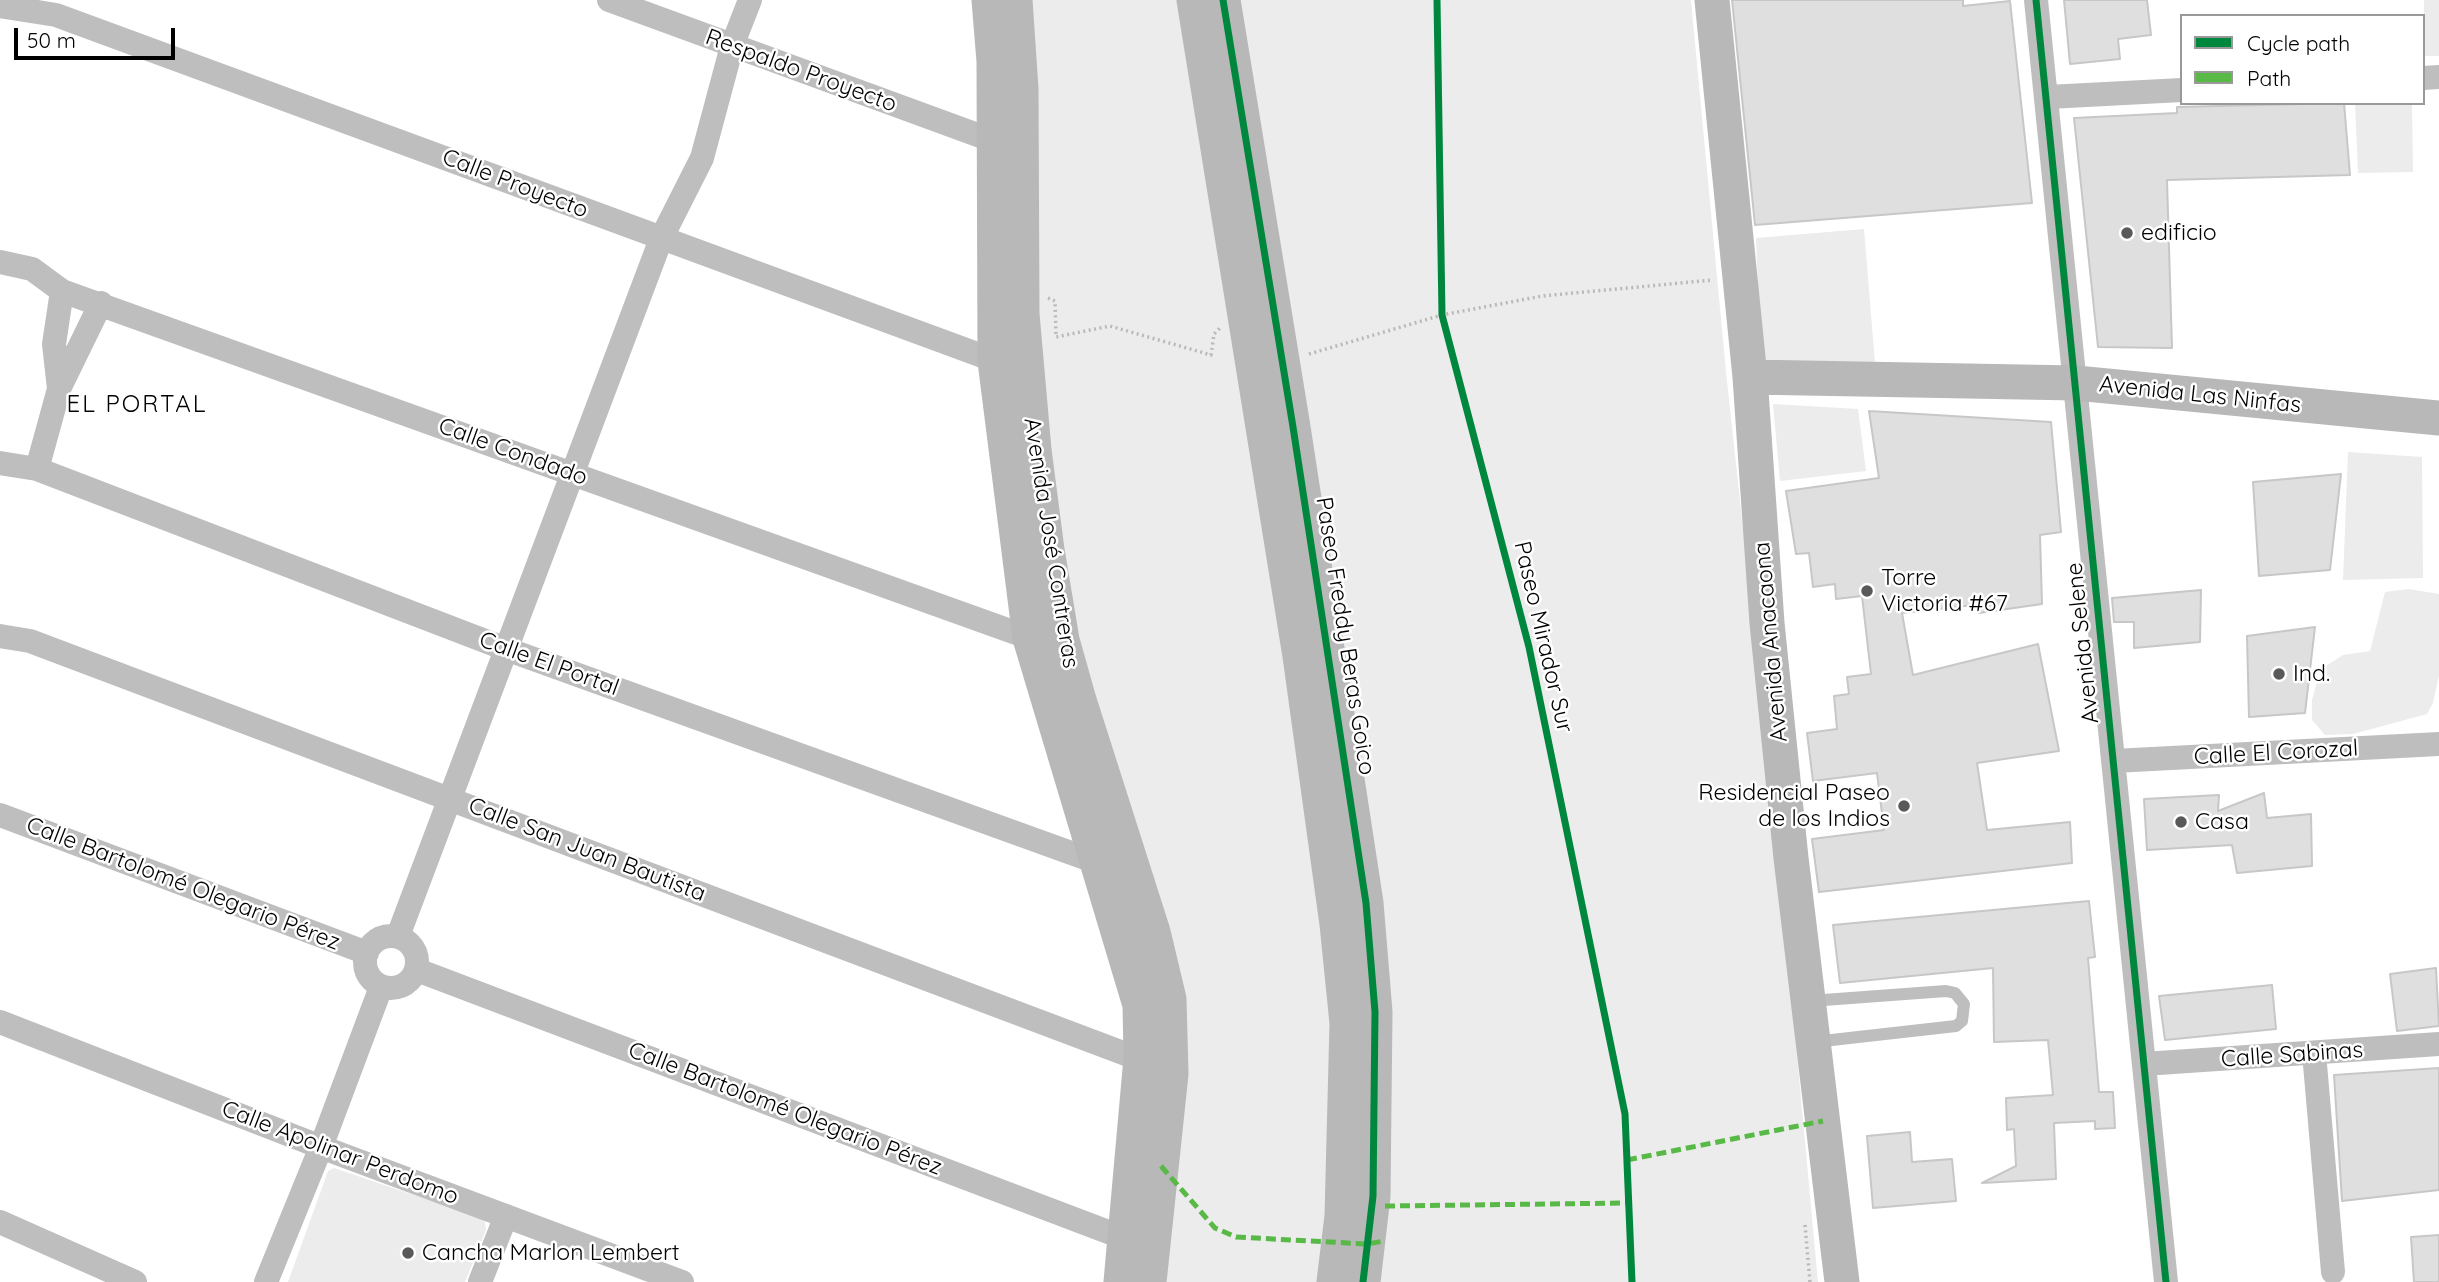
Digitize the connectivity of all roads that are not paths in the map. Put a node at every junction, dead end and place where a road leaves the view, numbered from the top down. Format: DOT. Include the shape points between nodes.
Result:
graph roads {
  1 [pos="609,0"];
  2 [pos="750,0"];
  3 [pos="989,0"];
  4 [pos="1015,0"];
  5 [pos="1194,0"];
  6 [pos="1223,0"];
  7 [pos="1712,0"];
  8 [pos="2036,0"];
  9 [pos="0,6"];
  10 [pos="732,47"];
  11 [pos="2180,90"];
  12 [pos="2048,97"];
  13 [pos="995,141"];
  14 [pos="661,239"];
  15 [pos="0,262"];
  16 [pos="62,291"];
  17 [pos="101,303"];
  18 [pos="1280,358"];
  19 [pos="1011,367"];
  20 [pos="1750,377"];
  21 [pos="2076,383"];
  22 [pos="59,389"];
  23 [pos="2439,418"];
  24 [pos="0,463"];
  25 [pos="37,469"];
  26 [pos="574,474"];
  27 [pos="0,636"];
  28 [pos="1046,639"];
  29 [pos="506,649"];
  30 [pos="2439,744"];
  31 [pos="2114,761"];
  32 [pos="451,797"];
  33 [pos="0,816"];
  34 [pos="1099,863"];
  35 [pos="398,936"];
  36 [pos="367,953"];
  37 [pos="417,970"];
  38 [pos="381,987"];
  39 [pos="1808,1001"];
  40 [pos="0,1022"];
  41 [pos="1813,1042"];
  42 [pos="2439,1044"];
  43 [pos="2314,1053"];
  44 [pos="2144,1064"];
  45 [pos="1156,1066"];
  46 [pos="321,1147"];
  47 [pos="506,1216"];
  48 [pos="0,1222"];
  49 [pos="1142,1256"];
  50 [pos="2333,1272"];
  51 [pos="135,1282"];
  52 [pos="266,1282"];
  53 [pos="480,1282"];
  54 [pos="682,1282"];
  55 [pos="1121,1282"];
  56 [pos="1334,1282"];
  57 [pos="1363,1282"];
  58 [pos="1842,1282"];
  59 [pos="2166,1282"];
  1 -- 10 [label="street, Respaldo Proyecto"];
  2 -- 10 [label="street"];
  3 -- 13 [label="main road, Avenida José Contreras"];
  4 -- 19 [label="main road, Avenida José Contreras" via="1021,89 1022,303"];
  5 -- 18 [label="main road, Paseo Freddy Beras Goico" via="1245,323"];
  6 -- 18 [label="main road, Paseo Freddy Beras Goico"];
  7 -- 20 [label="main road, Avenida Anacaona"];
  8 -- 12 [label="street, Avenida Selene"];
  9 -- 14 [label="street, Calle Proyecto" via="56,15"];
  10 -- 13 [label="street, Respaldo Proyecto"];
  10 -- 14 [label="street" via="702,159"];
  11 -- 12 [label="street"];
  12 -- 21 [label="street, Avenida Selene"];
  13 -- 19 [label="main road, Avenida José Contreras"];
  14 -- 19 [label="street, Calle Proyecto"];
  14 -- 26 [label="street"];
  15 -- 16 [label="street, Calle Condado" via="32,269"];
  16 -- 17 [label="street, Calle Condado"];
  16 -- 22 [label="street" via="54,344"];
  17 -- 22 [label="street"];
  17 -- 26 [label="street, Calle Condado"];
  18 -- 56 [label="main road, Paseo Freddy Beras Goico" via="1306,696 1347,1023 1342,1216"];
  18 -- 57 [label="main road, Paseo Freddy Beras Goico" via="1366,903 1375,1012 1373,1196"];
  19 -- 28 [label="main road, Avenida José Contreras"];
  20 -- 21 [label="main road, Avenida Las Ninfas"];
  20 -- 39 [label="main road, Avenida Anacaona" via="1767,623"];
  21 -- 23 [label="main road, Avenida Las Ninfas"];
  21 -- 31 [label="street, Avenida Selene"];
  22 -- 25 [label="street"];
  24 -- 25 [label="street, Calle El Portal"];
  25 -- 29 [label="street, Calle El Portal"];
  26 -- 28 [label="street, Calle Condado"];
  26 -- 29 [label="street"];
  27 -- 32 [label="street, Calle San Juan Bautista" via="30,641"];
  28 -- 34 [label="main road, Avenida José Contreras"];
  28 -- 45 [label="main road, Avenida José Contreras" via="1088,732 1153,932 1169,999"];
  29 -- 32 [label="street"];
  29 -- 34 [label="street, Calle El Portal"];
  30 -- 31 [label="street, Calle El Corozal"];
  31 -- 44 [label="street, Avenida Selene"];
  32 -- 35 [label="street"];
  32 -- 45 [label="street, Calle San Juan Bautista"];
  33 -- 36 [label="street, Calle Bartolomé Olegario Pérez"];
  34 -- 45 [label="main road, Avenida José Contreras"];
  35 -- 36 [label="street" via="379,938"];
  35 -- 37 [label="street" via="414,949"];
  36 -- 38 [label="street" via="367,973"];
  37 -- 38 [label="street" via="405,985"];
  37 -- 49 [label="street, Calle Bartolomé Olegario Pérez"];
  38 -- 46 [label="street"];
  39 -- 41 [label="main road, Avenida Anacaona"];
  39 -- 41 [label="lane" via="1946,991 1964,1003 1962,1021 1956,1026"];
  40 -- 46 [label="street, Calle Apolinar Perdomo"];
  41 -- 58 [label="main road, Avenida Anacaona"];
  42 -- 43 [label="street, Calle Sabinas"];
  43 -- 44 [label="street, Calle Sabinas"];
  43 -- 50 [label="street"];
  44 -- 59 [label="street, Avenida Selene"];
  45 -- 49 [label="main road, Avenida José Contreras"];
  46 -- 47 [label="street, Calle Apolinar Perdomo"];
  46 -- 52 [label="street"];
  47 -- 53 [label="street"];
  47 -- 54 [label="street, Calle Apolinar Perdomo"];
  48 -- 51 [label="street"];
  49 -- 55 [label="main road, Avenida José Contreras"];
}
